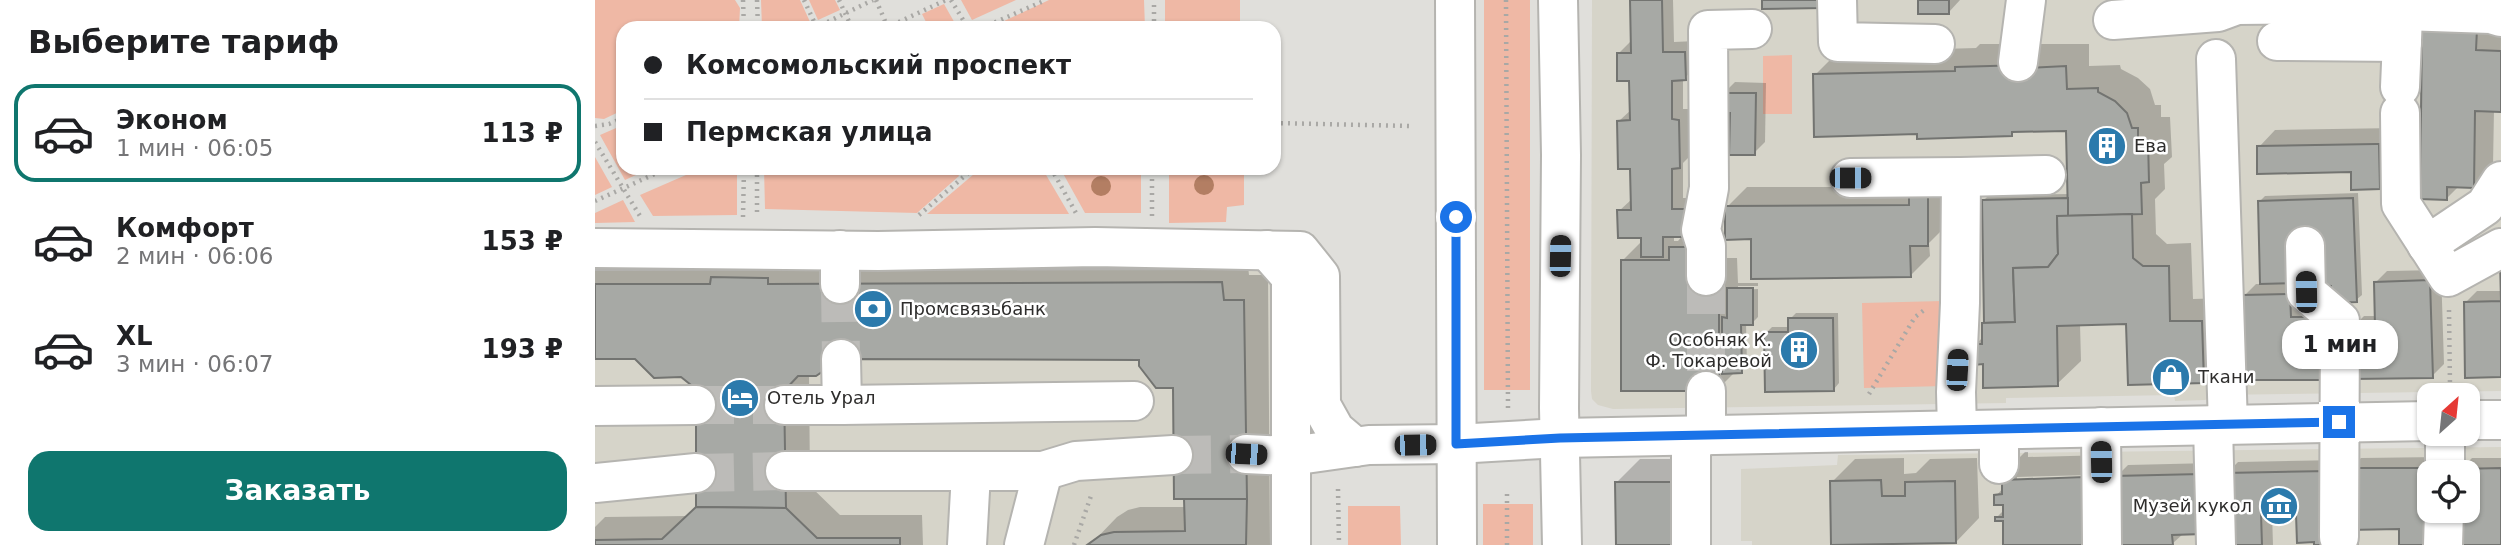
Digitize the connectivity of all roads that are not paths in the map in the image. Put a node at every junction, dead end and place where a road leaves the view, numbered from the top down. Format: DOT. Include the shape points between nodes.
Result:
graph roads {
  1 [pos="1455,0"];
  2 [pos="1558,0"];
  3 [pos="1837,0"];
  4 [pos="2026,0"];
  5 [pos="2501,17"];
  6 [pos="2402,18"];
  7 [pos="2113,20"];
  8 [pos="1752,29"];
  9 [pos="2277,41"];
  10 [pos="1935,44"];
  11 [pos="2216,59"];
  12 [pos="2018,62"];
  13 [pos="2046,175"];
  14 [pos="1961,177"];
  15 [pos="1850,178"];
  16 [pos="2501,181"];
  17 [pos="2427,245"];
  18 [pos="2305,246"];
  19 [pos="595,248"];
  20 [pos="2501,248"];
  21 [pos="1283,250"];
  22 [pos="1706,276"];
  23 [pos="841,359"];
  24 [pos="1706,391"];
  25 [pos="1133,401"];
  26 [pos="696,405"];
  27 [pos="784,405"];
  28 [pos="842,405"];
  29 [pos="595,406"];
  30 [pos="2480,420"];
  31 [pos="2501,420"];
  32 [pos="2417,421"];
  33 [pos="2339,422"];
  34 [pos="2220,425"];
  35 [pos="2101,427"];
  36 [pos="1957,430"];
  37 [pos="1698,436"];
  38 [pos="1560,438"];
  39 [pos="1456,444"];
  40 [pos="1355,447"];
  41 [pos="1246,454"];
  42 [pos="1173,455"];
  43 [pos="1291,456"];
  44 [pos="785,471"];
  45 [pos="1044,471"];
  46 [pos="696,473"];
  47 [pos="971,473"];
  48 [pos="595,483"];
  49 [pos="2443,523"];
  50 [pos="2339,537"];
  51 [pos="967,545"];
  52 [pos="1024,545"];
  53 [pos="1291,545"];
  54 [pos="1457,545"];
  55 [pos="1562,545"];
  56 [pos="1691,545"];
  57 [pos="2102,545"];
  58 [pos="2216,545"];
  59 [pos="2442,545"];
  1 -- 39 [label="main road"];
  2 -- 38 [label="main road"];
  3 -- 10 [label="main road" via="1838,42"];
  4 -- 12 [label="main road"];
  5 -- 6 [label="main road"];
  6 -- 7 [label="main road" via="2367,4 2237,5 2218,12"];
  6 -- 9 [label="main road"];
  6 -- 17 [label="main road" via="2401,204"];
  8 -- 22 [label="main road" via="1708,30 1709,188 1701,230"];
  11 -- 34 [label="main road"];
  13 -- 14 [label="main road"];
  14 -- 15 [label="main road"];
  14 -- 36 [label="main road"];
  16 -- 17 [label="main road" via="2485,206"];
  17 -- 20 [label="main road" via="2448,277"];
  18 -- 33 [label="main road" via="2306,292 2340,321"];
  19 -- 21 [label="main road" via="750,249 840,267 1095,247"];
  21 -- 40 [label="main road" via="1320,276 1321,405 1335,430"];
  21 -- 43 [label="main road" via="1290,277"];
  23 -- 28 [label="main road"];
  24 -- 37 [label="main road"];
  25 -- 28 [label="main road"];
  26 -- 29 [label="main road"];
  27 -- 28 [label="main road"];
  30 -- 31 [label="main road"];
  32 -- 33 [label="main road"];
  33 -- 34 [label="main road"];
  33 -- 50 [label="main road"];
  34 -- 35 [label="main road"];
  34 -- 58 [label="main road"];
  35 -- 36 [label="main road" via="1999,447"];
  35 -- 57 [label="main road"];
  36 -- 37 [label="main road"];
  37 -- 38 [label="main road"];
  37 -- 56 [label="main road"];
  38 -- 39 [label="main road"];
  38 -- 55 [label="main road"];
  39 -- 40 [label="main road"];
  39 -- 54 [label="main road"];
  40 -- 43 [label="main road"];
  41 -- 43 [label="main road"];
  42 -- 45 [label="main road" via="1076,461"];
  43 -- 53 [label="main road"];
  44 -- 47 [label="main road"];
  45 -- 47 [label="main road"];
  45 -- 52 [label="main road"];
  46 -- 48 [label="main road"];
  47 -- 51 [label="main road"];
  49 -- 59 [label="main road"];
}
